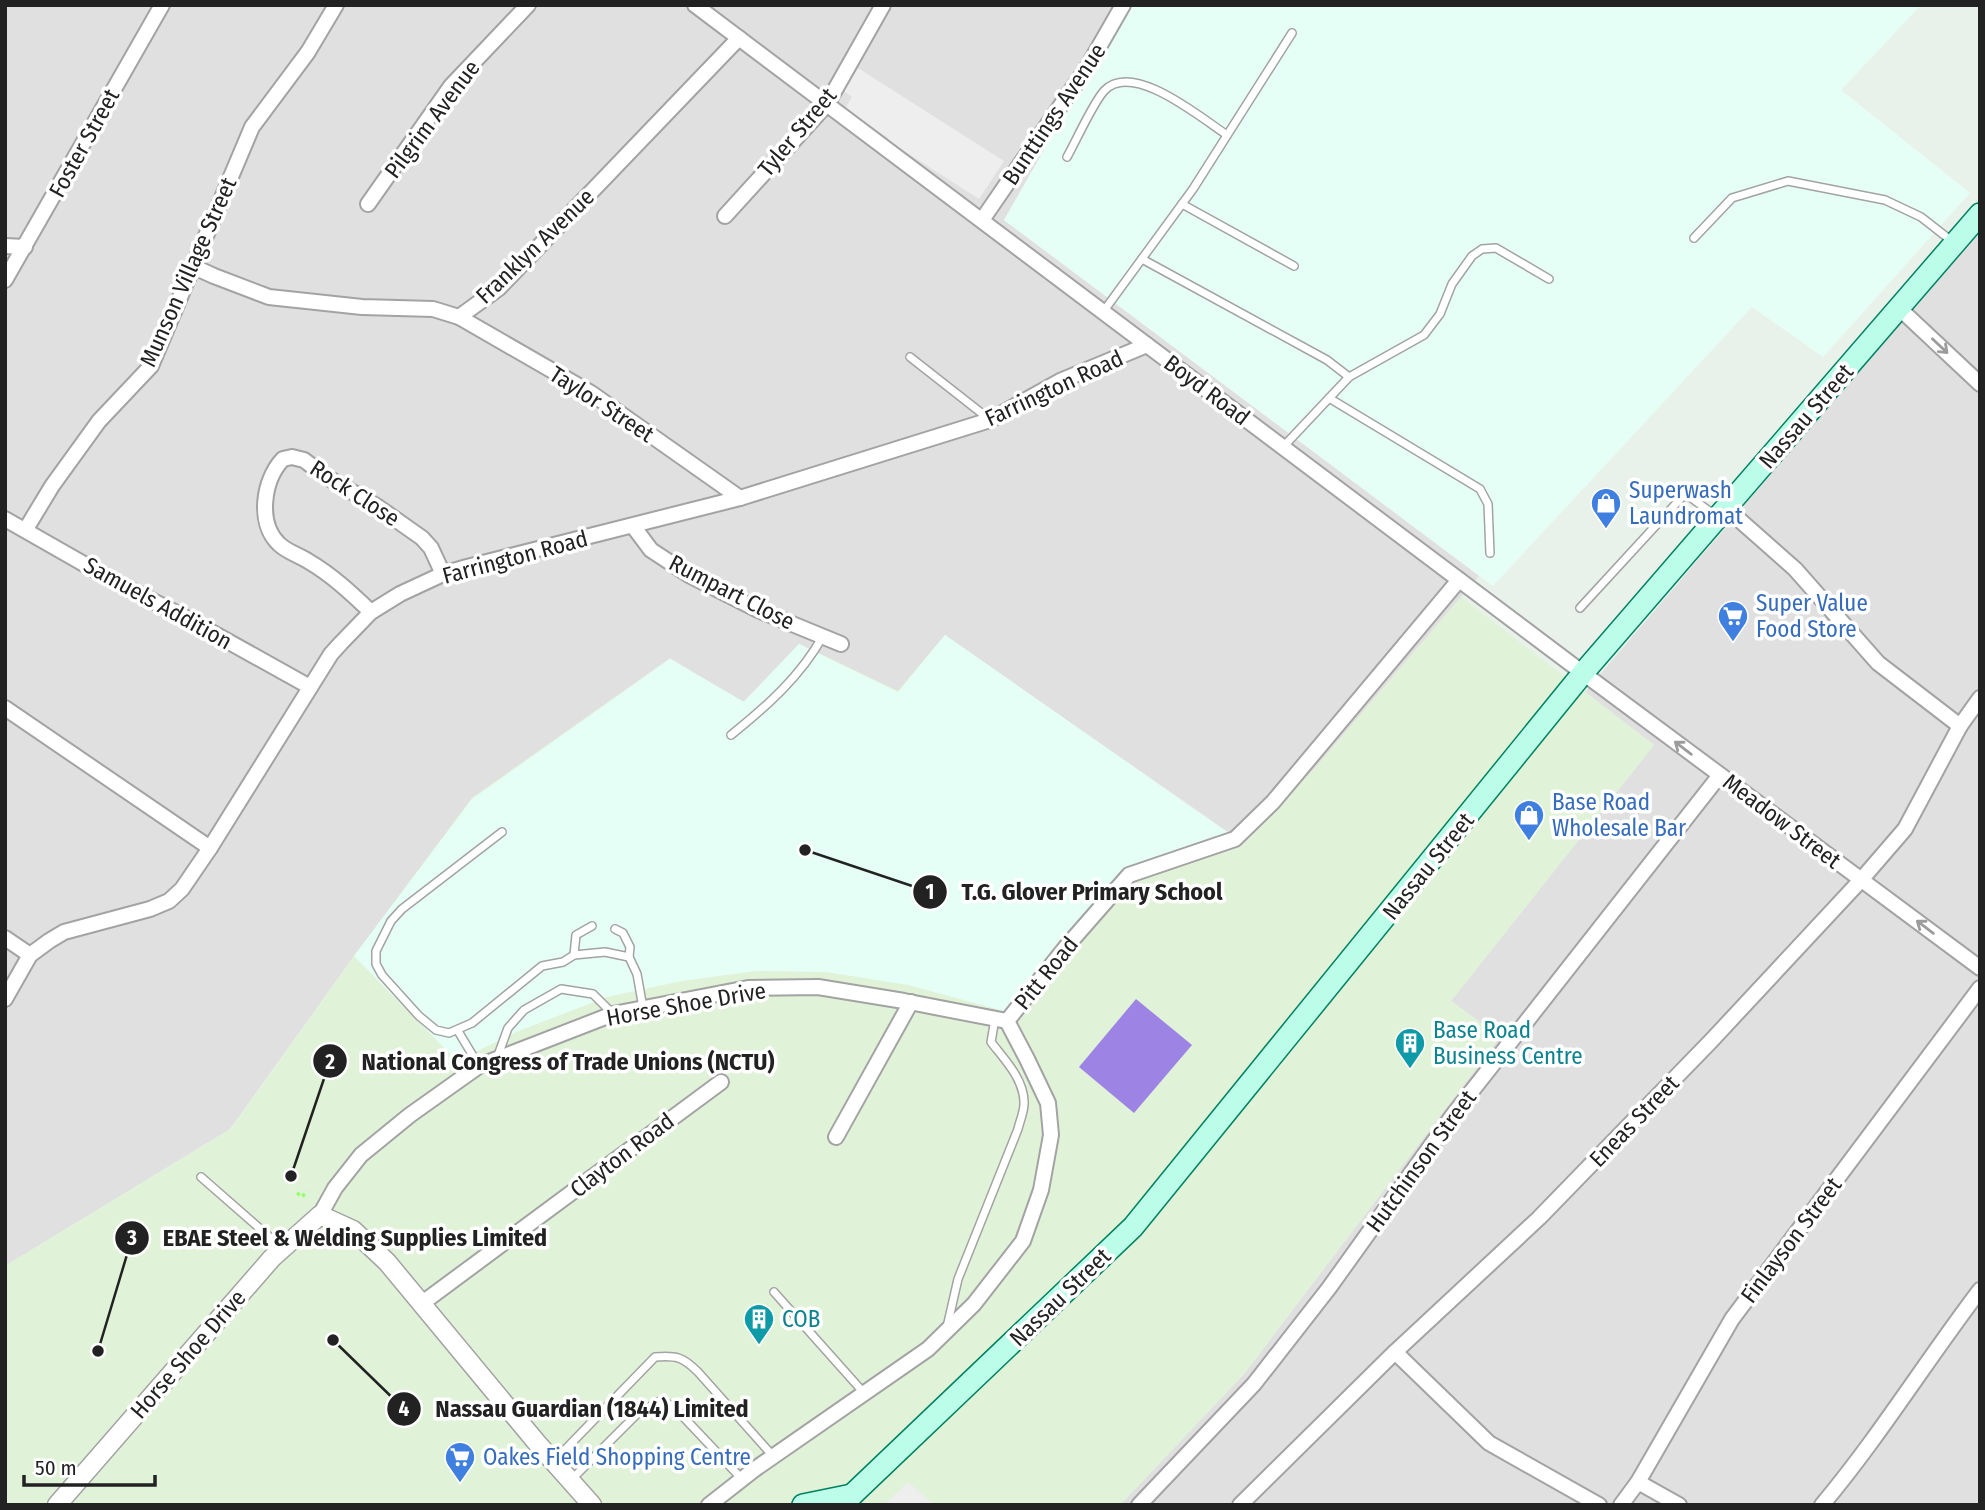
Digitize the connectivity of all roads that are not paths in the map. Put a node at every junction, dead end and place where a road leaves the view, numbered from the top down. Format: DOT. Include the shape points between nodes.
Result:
graph roads {
  1 [pos="162,5"];
  2 [pos="336,5"];
  3 [pos="528,5"];
  4 [pos="695,5"];
  5 [pos="1123,5"];
  6 [pos="882,6"];
  7 [pos="1292,33"];
  8 [pos="739,38"];
  9 [pos="827,104"];
  10 [pos="1227,135"];
  11 [pos="1068,158"];
  12 [pos="368,204"];
  13 [pos="1182,204"];
  14 [pos="1980,214"];
  15 [pos="725,216"];
  16 [pos="982,220"];
  17 [pos="1694,238"];
  18 [pos="1955,243"];
  19 [pos="5,246"];
  20 [pos="26,247"];
  21 [pos="1142,259"];
  22 [pos="1294,266"];
  23 [pos="194,267"];
  24 [pos="1549,279"];
  25 [pos="5,280"];
  26 [pos="1899,308"];
  27 [pos="1103,312"];
  28 [pos="459,317"];
  29 [pos="1147,345"];
  30 [pos="910,357"];
  31 [pos="1349,377"];
  32 [pos="1980,384"];
  33 [pos="1329,398"];
  34 [pos="990,420"];
  35 [pos="1283,447"];
  36 [pos="740,498"];
  37 [pos="1722,512"];
  38 [pos="5,519"];
  39 [pos="633,526"];
  40 [pos="26,529"];
  41 [pos="1490,553"];
  42 [pos="443,574"];
  43 [pos="1459,580"];
  44 [pos="1580,608"];
  45 [pos="371,612"];
  46 [pos="823,636"];
  47 [pos="841,644"];
  48 [pos="1583,673"];
  49 [pos="310,687"];
  50 [pos="1980,698"];
  51 [pos="5,708"];
  52 [pos="1960,726"];
  53 [pos="731,735"];
  54 [pos="1720,775"];
  55 [pos="502,832"];
  56 [pos="210,848"];
  57 [pos="1861,880"];
  58 [pos="592,926"];
  59 [pos="615,929"];
  60 [pos="5,939"];
  61 [pos="30,955"];
  62 [pos="574,955"];
  63 [pos="629,957"];
  64 [pos="1980,968"];
  65 [pos="1980,988"];
  66 [pos="5,999"];
  67 [pos="911,1002"];
  68 [pos="643,1008"];
  69 [pos="613,1014"];
  70 [pos="1001,1020"];
  71 [pos="458,1031"];
  72 [pos="497,1059"];
  73 [pos="479,1066"];
  74 [pos="721,1082"];
  75 [pos="836,1137"];
  76 [pos="201,1177"];
  77 [pos="320,1215"];
  78 [pos="283,1248"];
  79 [pos="1980,1290"];
  80 [pos="774,1292"];
  81 [pos="421,1304"];
  82 [pos="947,1331"];
  83 [pos="1395,1352"];
  84 [pos="864,1394"];
  85 [pos="773,1457"];
  86 [pos="554,1462"];
  87 [pos="742,1479"];
  88 [pos="571,1481"];
  89 [pos="1638,1482"];
  90 [pos="848,1500"];
  91 [pos="57,1505"];
  92 [pos="592,1505"];
  93 [pos="709,1505"];
  94 [pos="803,1505"];
  95 [pos="1139,1505"];
  96 [pos="1240,1505"];
  97 [pos="1599,1505"];
  98 [pos="1621,1505"];
  99 [pos="1679,1505"];
  100 [pos="1822,1505"];
  1 -- 20 [label="street, Foster Street"];
  2 -- 23 [label="street, Munson Village Street" via="308,52 252,127"];
  3 -- 12 [label="street, Pilgrim Avenue" via="451,86"];
  4 -- 8 [label="street, Boyd Road"];
  5 -- 16 [label="street, Bunttings Avenue" via="1088,66"];
  6 -- 9 [label="street, Tyler Street"];
  7 -- 10 [label="lane"];
  8 -- 9 [label="street, Boyd Road"];
  8 -- 28 [label="street, Franklyn Avenue" via="499,288"];
  9 -- 15 [label="street, Tyler Street"];
  9 -- 16 [label="street, Boyd Road"];
  10 -- 11 [label="lane" via="1149,86 1116,82 1103,92"];
  10 -- 13 [label="lane"];
  13 -- 21 [label="lane"];
  13 -- 22 [label="lane"];
  14 -- 18 [label="main road, Nassau Street"];
  16 -- 27 [label="street, Boyd Road"];
  17 -- 18 [label="lane" via="1732,198 1788,181 1885,200 1921,217"];
  18 -- 26 [label="main road, Nassau Street"];
  19 -- 20 [label="street"];
  20 -- 25 [label="street, Foster Street"];
  21 -- 27 [label="lane"];
  21 -- 31 [label="lane" via="1327,360"];
  23 -- 28 [label="street, Franklyn Avenue" via="269,297 433,309"];
  23 -- 40 [label="street, Munson Village Street" via="151,366 99,421"];
  24 -- 31 [label="lane" via="1496,248 1482,249 1452,284 1440,314 1424,335"];
  26 -- 32 [label="street, one-way"];
  26 -- 37 [label="main road, Nassau Street"];
  27 -- 29 [label="street, Boyd Road"];
  28 -- 36 [label="street, Taylor Street" via="592,393"];
  29 -- 34 [label="street, Farrington Road" via="1059,382"];
  29 -- 35 [label="street, Boyd Road"];
  30 -- 34 [label="lane"];
  31 -- 33 [label="lane"];
  33 -- 35 [label="lane"];
  33 -- 41 [label="lane" via="1480,489 1488,504"];
  34 -- 36 [label="street, Farrington Road"];
  35 -- 43 [label="street, Boyd Road"];
  36 -- 39 [label="street, Farrington Road"];
  37 -- 44 [label="lane" via="1683,496"];
  37 -- 48 [label="main road, Nassau Street"];
  37 -- 52 [label="street" via="1795,569 1878,663"];
  38 -- 40 [label="street, Samuels Addition"];
  39 -- 42 [label="street, Farrington Road"];
  39 -- 46 [label="street, Rumpart Close" via="651,550 689,575"];
  40 -- 49 [label="street, Samuels Addition"];
  42 -- 45 [label="street, Farrington Road"];
  42 -- 45 [label="street, Rock Close" via="422,538 304,460 283,459 267,492 265,513 270,530 281,546 343,584"];
  43 -- 48 [label="street, Boyd Road"];
  43 -- 70 [label="street, Pitt Road" via="1273,802 1235,839 1129,875"];
  45 -- 49 [label="street, Farrington Road" via="331,654"];
  46 -- 47 [label="street, Rumpart Close"];
  46 -- 53 [label="lane" via="809,661 768,706"];
  54 -- 48 [label="street, Meadow Street, one-way"];
  48 -- 90 [label="main road, Nassau Street" via="1133,1227"];
  49 -- 56 [label="street, Farrington Road"];
  50 -- 52 [label="street, Eneas Street"];
  51 -- 56 [label="street"];
  52 -- 57 [label="street, Eneas Street" via="1905,829"];
  54 -- 57 [label="street, Meadow Street"];
  54 -- 95 [label="street, Hutchinson Street" via="1453,1115 1254,1384"];
  55 -- 71 [label="lane" via="402,909 376,951 382,975 419,1016 436,1030"];
  56 -- 61 [label="street, Farrington Road" via="169,901 64,932"];
  64 -- 57 [label="street, Meadow Street, one-way"];
  57 -- 83 [label="street, Eneas Street" via="1539,1218"];
  58 -- 62 [label="lane" via="576,935"];
  59 -- 63 [label="lane" via="623,933"];
  60 -- 61 [label="street"];
  61 -- 66 [label="street, Farrington Road"];
  62 -- 63 [label="lane"];
  62 -- 71 [label="lane" via="542,966"];
  63 -- 68 [label="lane"];
  65 -- 89 [label="street, Finlayson Street" via="1732,1319"];
  67 -- 68 [label="street, Horse Shoe Drive" via="818,987 748,988"];
  67 -- 70 [label="street, Horse Shoe Drive"];
  67 -- 75 [label="street"];
  68 -- 69 [label="street, Horse Shoe Drive"];
  69 -- 72 [label="street, Horse Shoe Drive"];
  69 -- 72 [label="lane" via="593,994 561,989 524,1010 509,1028"];
  70 -- 82 [label="lane" via="991,1042 1015,1074 1025,1104 958,1279"];
  70 -- 82 [label="street, Pitt Road" via="1048,1103 1051,1135 1041,1190 1023,1241"];
  71 -- 73 [label="lane"];
  72 -- 73 [label="street, Horse Shoe Drive"];
  73 -- 77 [label="street, Horse Shoe Drive" via="361,1155"];
  74 -- 81 [label="street, Clayton Road"];
  76 -- 78 [label="lane"];
  77 -- 78 [label="street, Horse Shoe Drive"];
  77 -- 81 [label="street" via="368,1242"];
  78 -- 91 [label="street, Horse Shoe Drive"];
  79 -- 100 [label="street"];
  80 -- 84 [label="lane"];
  81 -- 86 [label="street"];
  82 -- 84 [label="street, Pitt Road"];
  83 -- 96 [label="street, Eneas Street"];
  83 -- 97 [label="street" via="1489,1443"];
  84 -- 85 [label="street, Pitt Road"];
  85 -- 86 [label="lane" via="698,1373 673,1356 655,1357"];
  85 -- 87 [label="street, Pitt Road"];
  86 -- 88 [label="street"];
  87 -- 88 [label="lane" via="673,1406 660,1401 636,1414"];
  87 -- 93 [label="street, Pitt Road"];
  88 -- 92 [label="street"];
  89 -- 98 [label="street, Finlayson Street"];
  89 -- 99 [label="street"];
  90 -- 94 [label="main road"];
}
